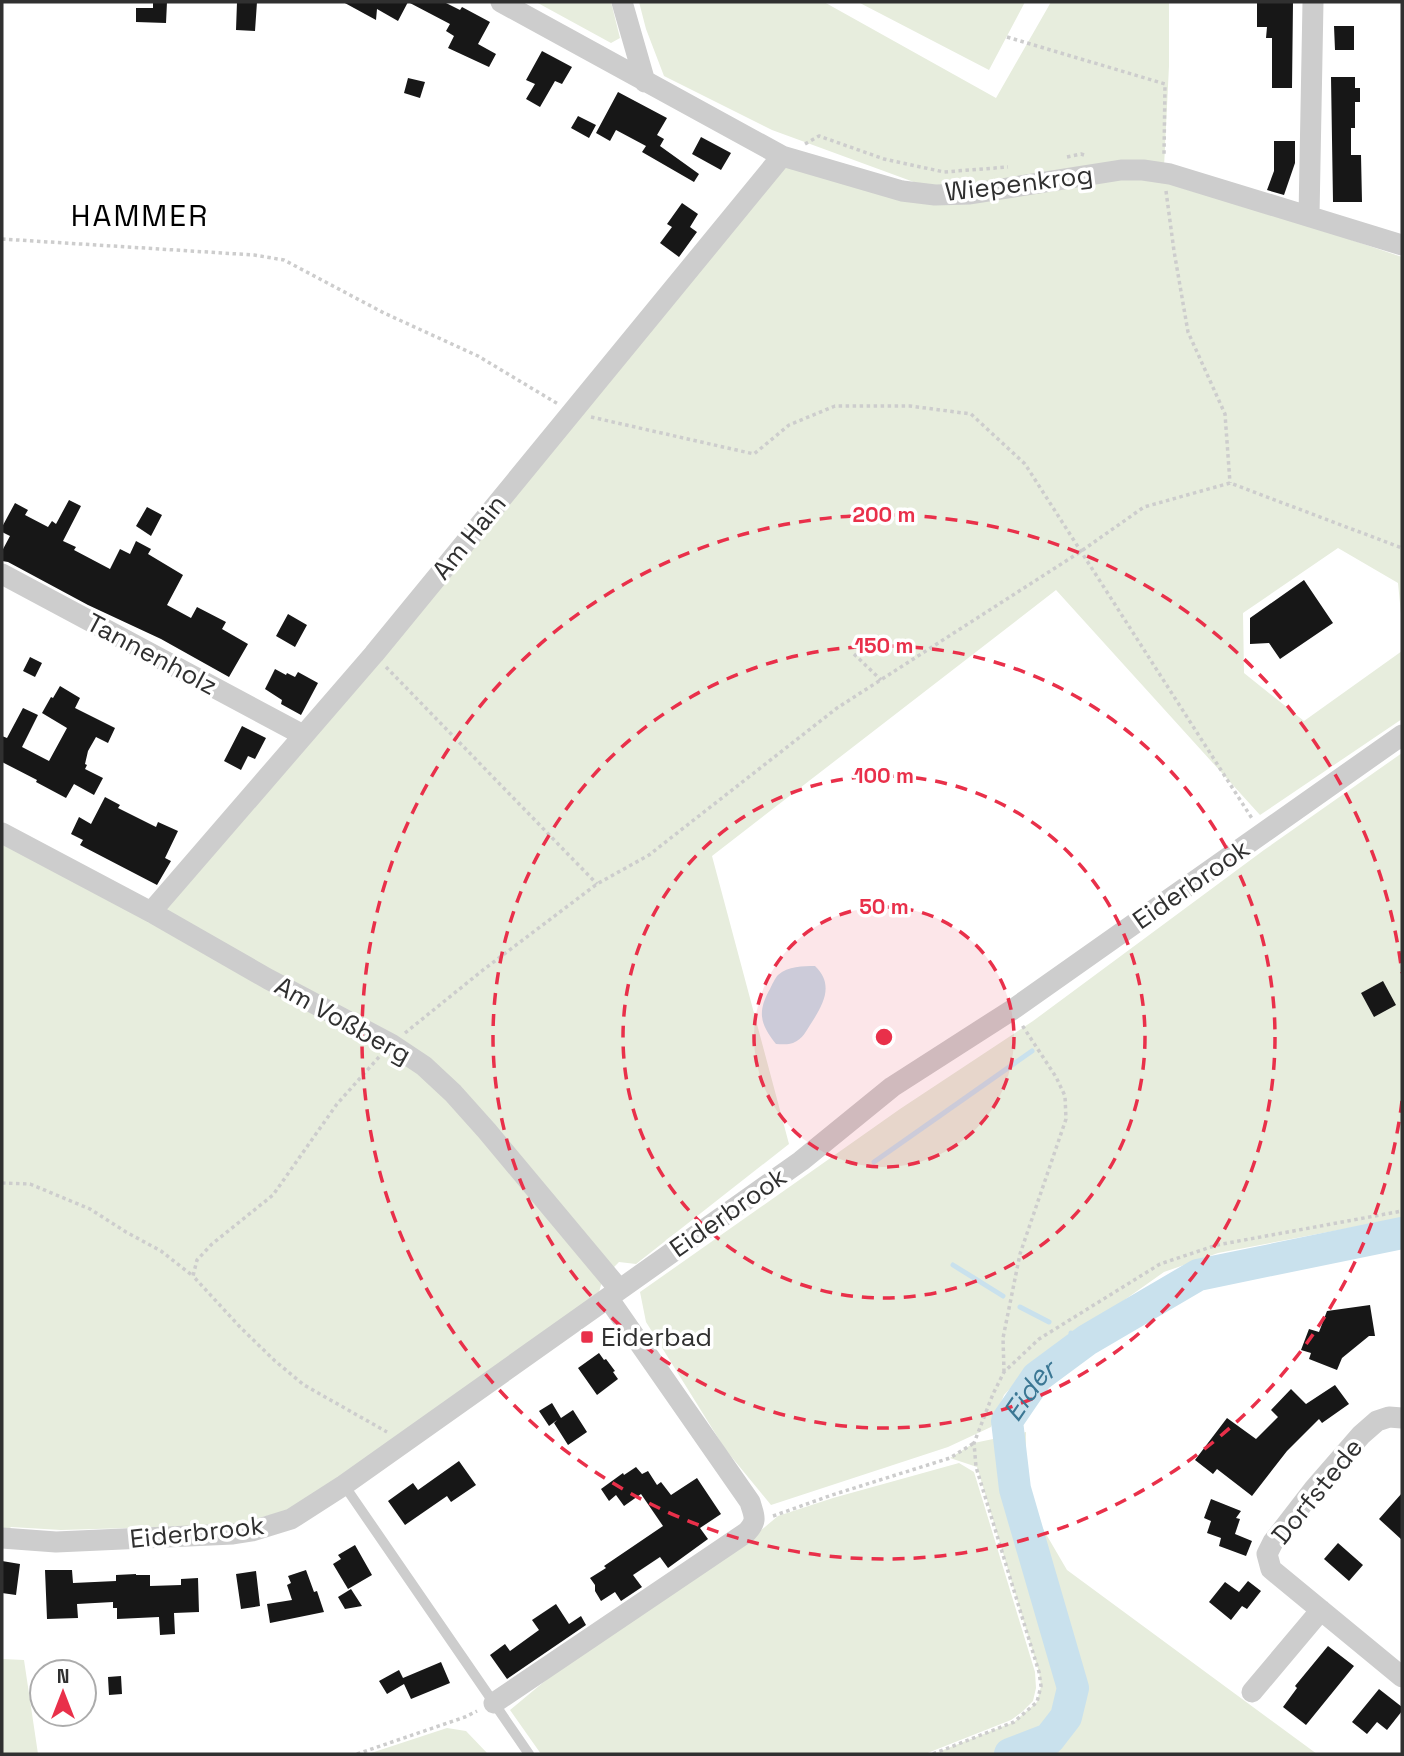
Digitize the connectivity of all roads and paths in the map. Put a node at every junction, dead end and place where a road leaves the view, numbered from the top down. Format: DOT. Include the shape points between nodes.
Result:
graph roads {
  1 [pos="501,2"];
  2 [pos="622,2"];
  3 [pos="1313,2"];
  4 [pos="1007,37"];
  5 [pos="645,82"];
  6 [pos="782,156"];
  7 [pos="1090,156"];
  8 [pos="1057,159"];
  9 [pos="1018,165"];
  10 [pos="1164,173"];
  11 [pos="1309,216"];
  12 [pos="2,239"];
  13 [pos="1402,245"];
  14 [pos="571,412"];
  15 [pos="1230,483"];
  16 [pos="1402,548"];
  17 [pos="1080,552"];
  18 [pos="2,574"];
  19 [pos="374,654"];
  20 [pos="854,654"];
  21 [pos="881,680"];
  22 [pos="303,735"];
  23 [pos="1402,735"];
  24 [pos="1243,804"];
  25 [pos="2,833"];
  26 [pos="597,884"];
  27 [pos="151,912"];
  28 [pos="1012,1010"];
  29 [pos="391,1044"];
  30 [pos="2,1183"];
  31 [pos="1402,1211"];
  32 [pos="193,1276"];
  33 [pos="614,1293"];
  34 [pos="1004,1372"];
  35 [pos="1402,1418"];
  36 [pos="408,1440"];
  37 [pos="974,1443"];
  38 [pos="344,1485"];
  39 [pos="755,1519"];
  40 [pos="2,1538"];
  41 [pos="1321,1610"];
  42 [pos="1402,1676"];
  43 [pos="1252,1692"];
  44 [pos="494,1703"];
  45 [pos="357,1754"];
  46 [pos="529,1754"];
  47 [pos="933,1754"];
  1 -- 5 [label="street, Wiepenkrog"];
  2 -- 5 [label="street"];
  3 -- 11 [label="street"];
  4 -- 10 [label="path" via="1164,84"];
  5 -- 6 [label="street, Wiepenkrog"];
  6 -- 9 [label="path" via="820,136 884,159 944,172"];
  6 -- 10 [label="street, Wiepenkrog" via="902,191 935,195 999,191 1121,170"];
  6 -- 14 [label="street, Am Hain"];
  7 -- 8 [label="path"];
  10 -- 11 [label="street, Wiepenkrog"];
  10 -- 15 [label="path" via="1188,332 1225,414"];
  11 -- 13 [label="street, Wiepenkrog"];
  12 -- 14 [label="path" via="284,260 478,356"];
  14 -- 17 [label="path" via="754,454 789,425 835,406 910,406 971,414 1025,464"];
  14 -- 19 [label="street, Am Hain"];
  15 -- 16 [label="path"];
  15 -- 17 [label="path" via="1144,507"];
  17 -- 21 [label="path"];
  17 -- 24 [label="path"];
  18 -- 22 [label="street, Tannenholz"];
  19 -- 22 [label="street, Am Hain"];
  19 -- 26 [label="path"];
  20 -- 21 [label="path"];
  21 -- 26 [label="path" via="838,708 649,855"];
  22 -- 27 [label="street, Am Hain"];
  23 -- 28 [label="street, Eiderbrook"];
  25 -- 27 [label="street, Am Voßberg"];
  26 -- 29 [label="path"];
  27 -- 29 [label="street, Am Voßberg"];
  28 -- 33 [label="street, Eiderbrook" via="892,1087 801,1161"];
  28 -- 34 [label="path" via="1056,1077 1065,1096 1066,1119 1020,1254 1003,1338"];
  29 -- 32 [label="path" via="337,1104 273,1195 212,1244 197,1260"];
  29 -- 33 [label="street, Am Voßberg" via="453,1093 573,1232"];
  30 -- 32 [label="path" via="30,1184 90,1209 161,1251"];
  31 -- 34 [label="path" via="1217,1245 1160,1264 1040,1339"];
  32 -- 36 [label="path" via="304,1385 391,1435"];
  33 -- 36 [label="street, Eiderbrook"];
  33 -- 39 [label="street, Am Voßberg" via="750,1502"];
  34 -- 37 [label="path"];
  35 -- 41 [label="street, Dorfstede" via="1377,1421 1361,1435 1267,1554 1271,1569"];
  36 -- 38 [label="street, Eiderbrook"];
  37 -- 39 [label="path" via="950,1458"];
  37 -- 47 [label="path" via="976,1466 1041,1686 1037,1702 1014,1722"];
  38 -- 40 [label="street, Eiderbrook" via="290,1519 252,1531 56,1542"];
  38 -- 44 [label="lane"];
  39 -- 44 [label="street" via="747,1532"];
  41 -- 42 [label="street, Dorfstede"];
  41 -- 43 [label="street"];
  44 -- 45 [label="path"];
  44 -- 46 [label="lane"];
}
